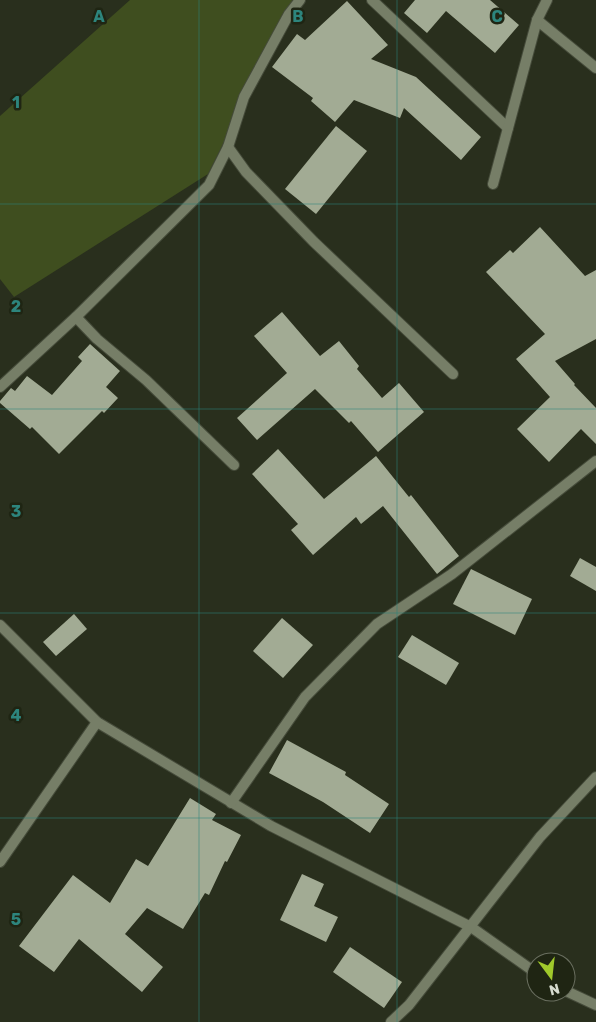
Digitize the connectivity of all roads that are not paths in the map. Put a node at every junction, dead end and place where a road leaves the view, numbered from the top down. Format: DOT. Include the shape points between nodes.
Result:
graph roads {
  1 [pos="300,0"];
  2 [pos="372,0"];
  3 [pos="547,0"];
  4 [pos="537,20"];
  5 [pos="596,68"];
  6 [pos="508,128"];
  7 [pos="228,147"];
  8 [pos="493,184"];
  9 [pos="76,316"];
  10 [pos="453,374"];
  11 [pos="0,387"];
  12 [pos="596,461"];
  13 [pos="234,465"];
  14 [pos="0,625"];
  15 [pos="97,722"];
  16 [pos="596,777"];
  17 [pos="231,803"];
  18 [pos="0,862"];
  19 [pos="471,927"];
  20 [pos="526,966"];
  21 [pos="576,995"];
  22 [pos="596,1005"];
  23 [pos="390,1022"];
  1 -- 7 [label="street" via="289,14 244,97"];
  2 -- 6 [label="street"];
  3 -- 4 [label="street"];
  4 -- 5 [label="street"];
  4 -- 6 [label="street"];
  6 -- 8 [label="street"];
  7 -- 9 [label="street" via="208,185"];
  7 -- 10 [label="street" via="246,172 314,242"];
  9 -- 11 [label="street"];
  9 -- 13 [label="street"];
  12 -- 17 [label="street" via="452,574 377,624 305,697"];
  14 -- 15 [label="street"];
  15 -- 17 [label="street"];
  15 -- 18 [label="street"];
  16 -- 19 [label="street" via="540,837"];
  17 -- 19 [label="street"];
  19 -- 20 [label="street"];
  19 -- 23 [label="street" via="409,1005"];
  21 -- 22 [label="street"];
}
